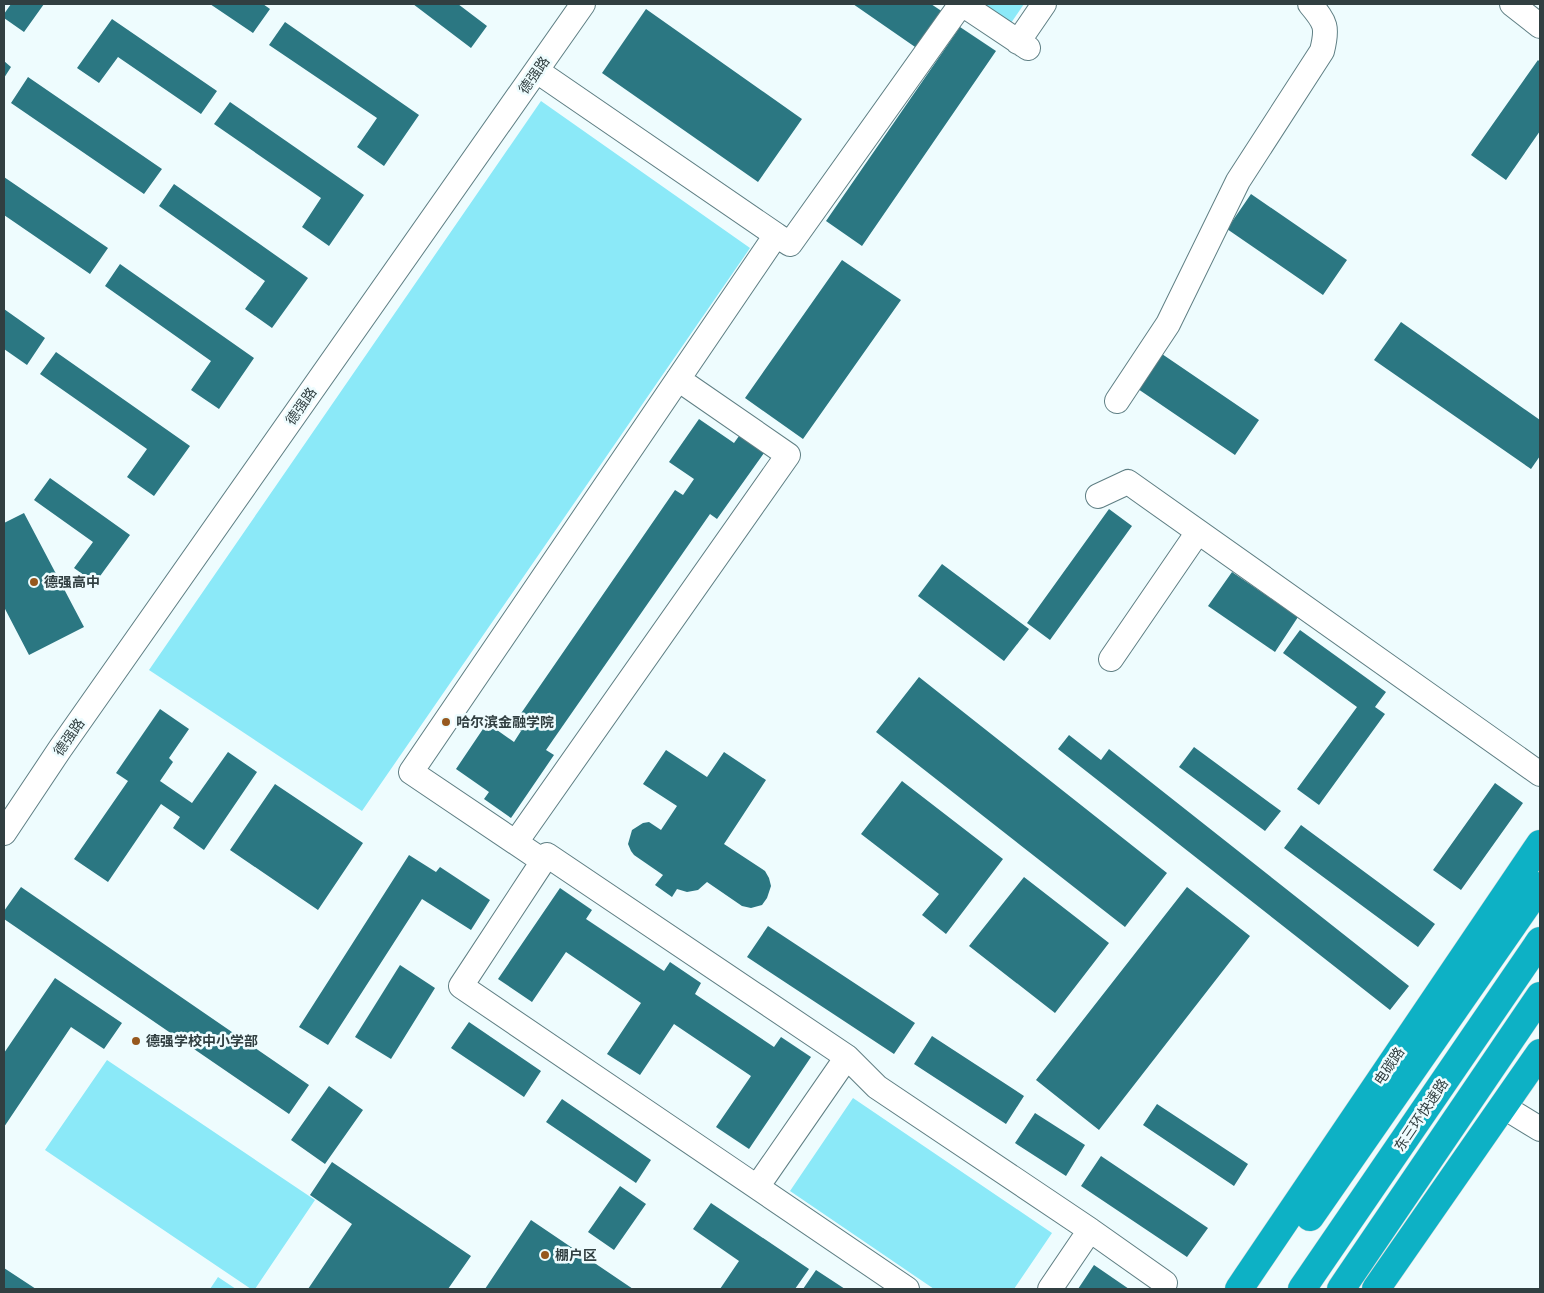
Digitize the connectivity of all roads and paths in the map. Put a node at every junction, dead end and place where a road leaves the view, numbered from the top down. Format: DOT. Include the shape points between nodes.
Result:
graph roads {
  1 [pos="583,4"];
  2 [pos="962,4"];
  3 [pos="1044,4"];
  4 [pos="1310,4"];
  5 [pos="1512,4"];
  6 [pos="1540,26"];
  7 [pos="555,45"];
  8 [pos="537,71"];
  9 [pos="776,235"];
  10 [pos="678,379"];
  11 [pos="1117,402"];
  12 [pos="1098,496"];
  13 [pos="1198,532"];
  14 [pos="1112,659"];
  15 [pos="1540,774"];
  16 [pos="4,809"];
  17 [pos="4,833"];
  18 [pos="516,842"];
  19 [pos="1540,844"];
  20 [pos="544,861"];
  21 [pos="1540,886"];
  22 [pos="1540,941"];
  23 [pos="1540,996"];
  24 [pos="1540,1025"];
  25 [pos="1540,1053"];
  26 [pos="847,1057"];
  27 [pos="1504,1107"];
  28 [pos="1540,1129"];
  29 [pos="757,1187"];
  30 [pos="1090,1230"];
  31 [pos="1165,1283"];
  32 [pos="907,1289"];
  33 [pos="1050,1289"];
  34 [pos="1239,1289"];
  35 [pos="1260,1289"];
  36 [pos="1302,1289"];
  37 [pos="1341,1289"];
  38 [pos="1360,1289"];
  39 [pos="1376,1289"];
  1 -- 7 [label="street"];
  2 -- 3 [label="street" via="1023,45"];
  2 -- 9 [label="street" via="790,244"];
  4 -- 11 [label="street" via="1326,28 1322,51 1238,181 1168,324"];
  5 -- 6 [label="street"];
  7 -- 8 [label="street, 德强路"];
  7 -- 16 [label="street, 德强路" via="543,42"];
  8 -- 9 [label="street"];
  8 -- 17 [label="street, 德强路"];
  9 -- 10 [label="street"];
  10 -- 18 [label="street" via="411,772"];
  10 -- 18 [label="street" via="788,455"];
  12 -- 13 [label="street" via="1128,482"];
  13 -- 14 [label="street"];
  13 -- 15 [label="street"];
  18 -- 20 [label="street"];
  19 -- 34 [label="highway, 电碳路"];
  20 -- 26 [label="street" via="547,855"];
  20 -- 29 [label="street" via="461,986"];
  21 -- 35 [label="highway"];
  22 -- 36 [label="highway, 东三环快速路"];
  23 -- 37 [label="highway"];
  24 -- 38 [label="highway"];
  25 -- 27 [label="highway"];
  26 -- 29 [label="street"];
  26 -- 30 [label="street" via="877,1087"];
  27 -- 28 [label="street"];
  27 -- 39 [label="highway"];
  29 -- 32 [label="street"];
  30 -- 31 [label="street"];
  30 -- 33 [label="street"];
}
